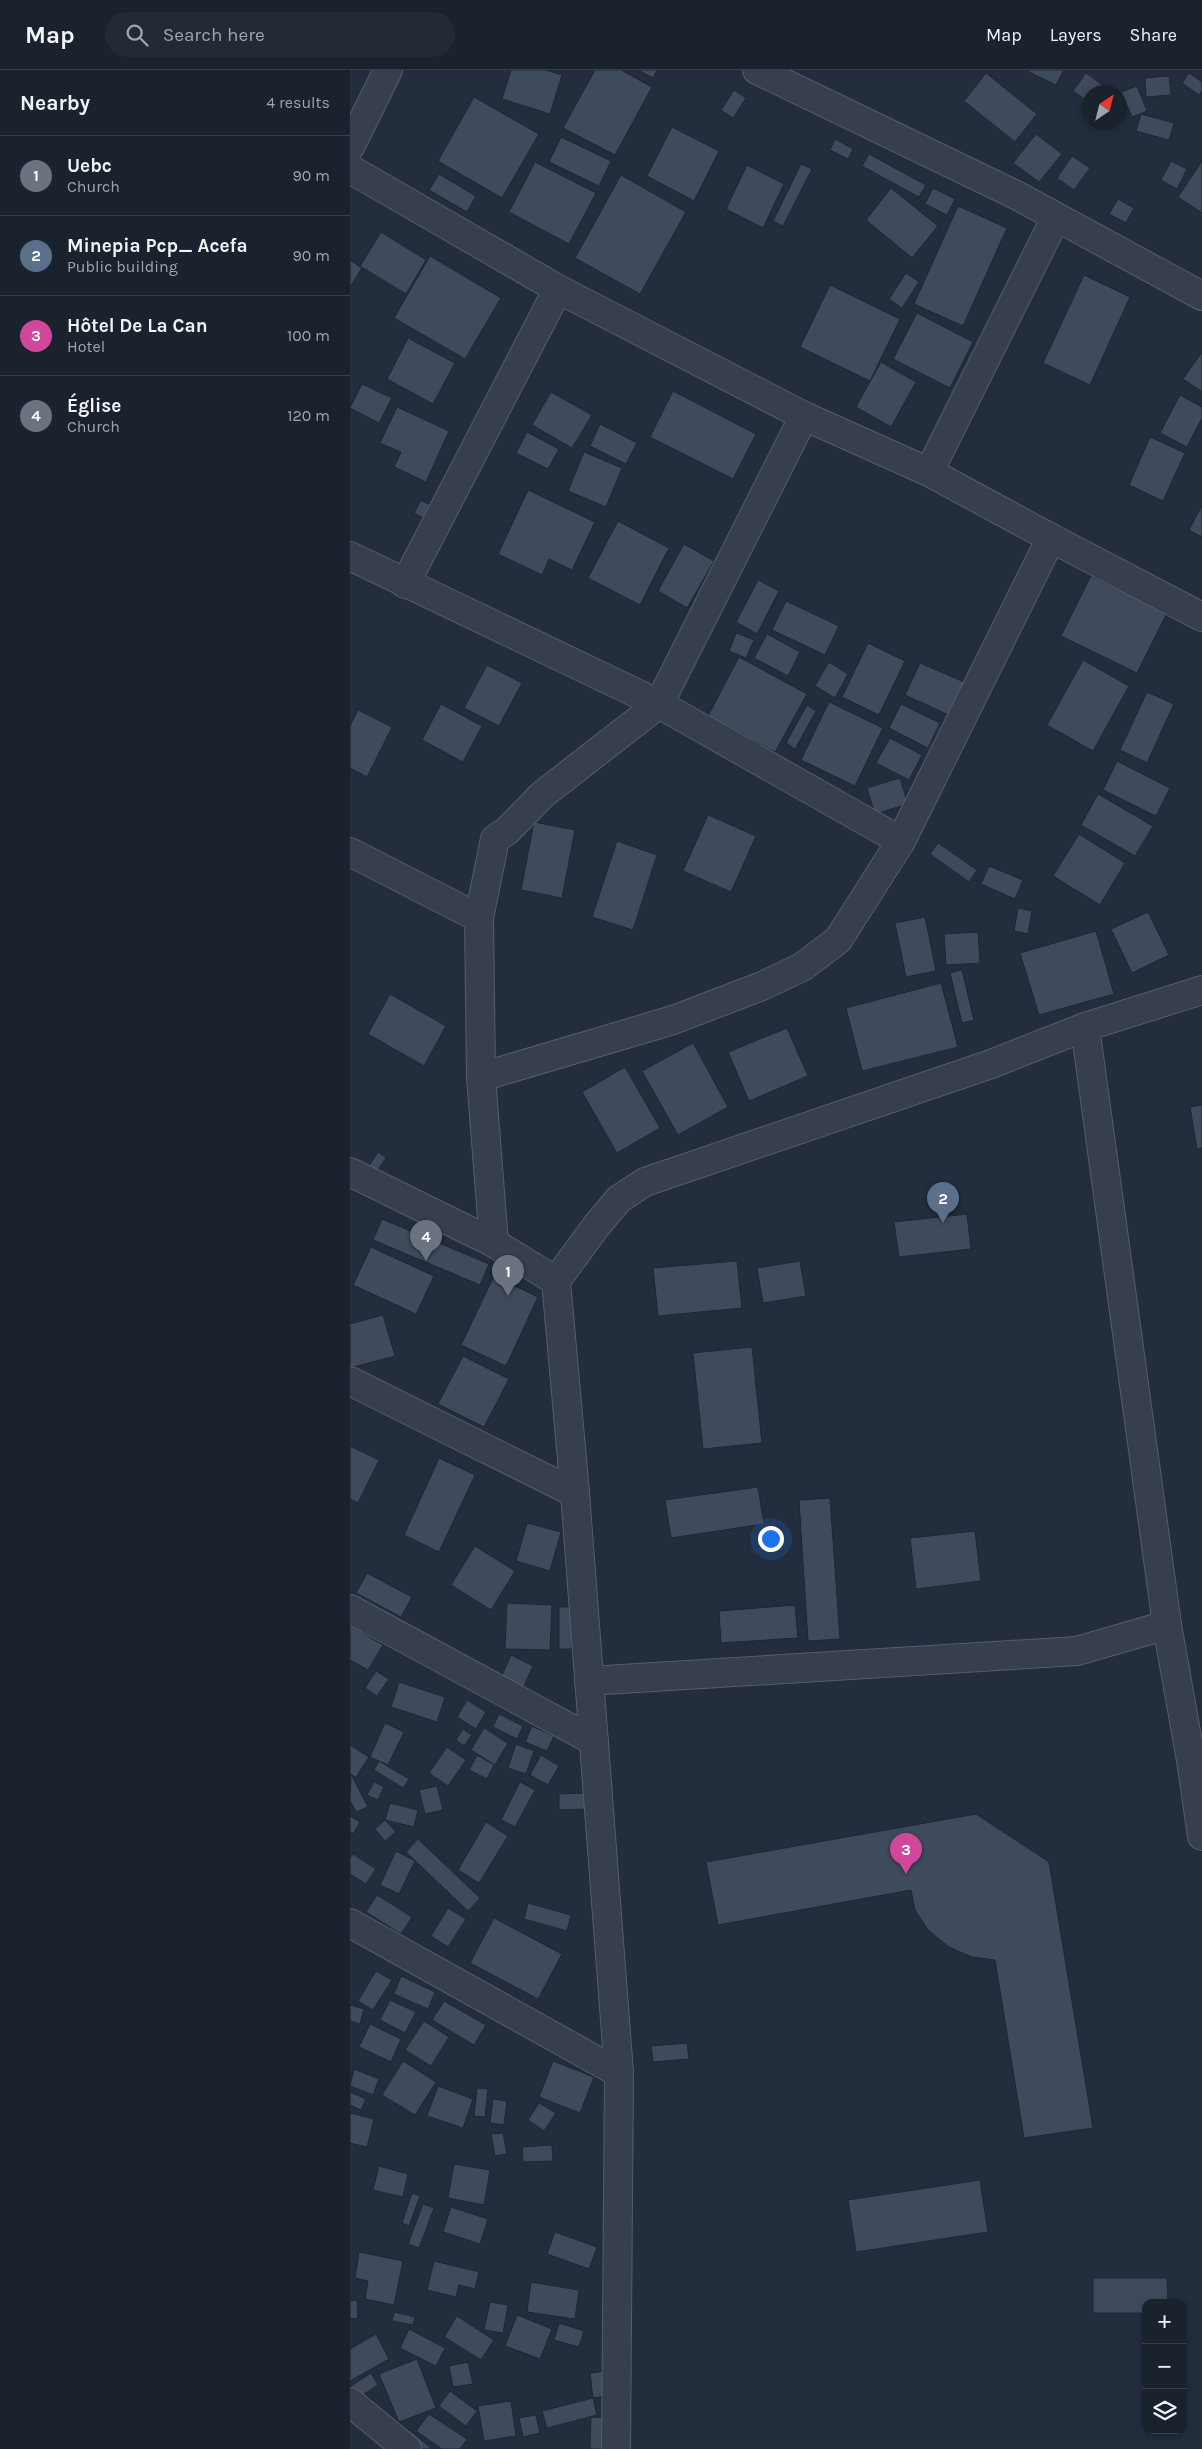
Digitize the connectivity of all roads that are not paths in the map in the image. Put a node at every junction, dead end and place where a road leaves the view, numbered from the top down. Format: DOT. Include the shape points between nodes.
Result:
graph roads {
  1 [pos="388,70"];
  2 [pos="757,70"];
  3 [pos="350,147"];
  4 [pos="350,170"];
  5 [pos="1056,216"];
  6 [pos="558,289"];
  7 [pos="1202,296"];
  8 [pos="804,416"];
  9 [pos="929,472"];
  10 [pos="1051,538"];
  11 [pos="350,556"];
  12 [pos="405,584"];
  13 [pos="1202,617"];
  14 [pos="659,704"];
  15 [pos="902,841"];
  16 [pos="350,852"];
  17 [pos="478,918"];
  18 [pos="1202,990"];
  19 [pos="1085,1027"];
  20 [pos="482,1077"];
  21 [pos="350,1172"];
  22 [pos="494,1243"];
  23 [pos="556,1281"];
  24 [pos="350,1381"];
  25 [pos="576,1493"];
  26 [pos="350,1609"];
  27 [pos="1167,1625"];
  28 [pos="590,1681"];
  29 [pos="594,1741"];
  30 [pos="1197,1759"];
  31 [pos="1202,1836"];
  32 [pos="350,1923"];
  33 [pos="619,2072"];
  34 [pos="350,2402"];
  35 [pos="407,2449"];
  36 [pos="616,2449"];
  1 -- 3 [label="street"];
  2 -- 5 [label="street"];
  4 -- 6 [label="street"];
  5 -- 7 [label="street"];
  5 -- 9 [label="street"];
  6 -- 8 [label="street"];
  6 -- 12 [label="street"];
  8 -- 9 [label="street"];
  8 -- 14 [label="street"];
  9 -- 10 [label="street"];
  10 -- 13 [label="street"];
  10 -- 15 [label="street"];
  11 -- 12 [label="street"];
  12 -- 14 [label="street"];
  14 -- 15 [label="street"];
  14 -- 17 [label="street" via="542,795 495,839"];
  15 -- 20 [label="street" via="838,940 802,967 674,1020"];
  16 -- 17 [label="street"];
  17 -- 20 [label="street"];
  18 -- 19 [label="street"];
  19 -- 23 [label="street" via="991,1064 645,1182 619,1199 596,1224"];
  19 -- 27 [label="street"];
  20 -- 22 [label="street"];
  21 -- 22 [label="street"];
  22 -- 23 [label="street"];
  23 -- 25 [label="street"];
  24 -- 25 [label="street"];
  25 -- 28 [label="street"];
  26 -- 29 [label="street"];
  27 -- 28 [label="street" via="1077,1651"];
  27 -- 30 [label="street"];
  28 -- 29 [label="street"];
  29 -- 33 [label="street"];
  30 -- 31 [label="street"];
  32 -- 33 [label="street"];
  33 -- 36 [label="street"];
  34 -- 35 [label="street"];
}
